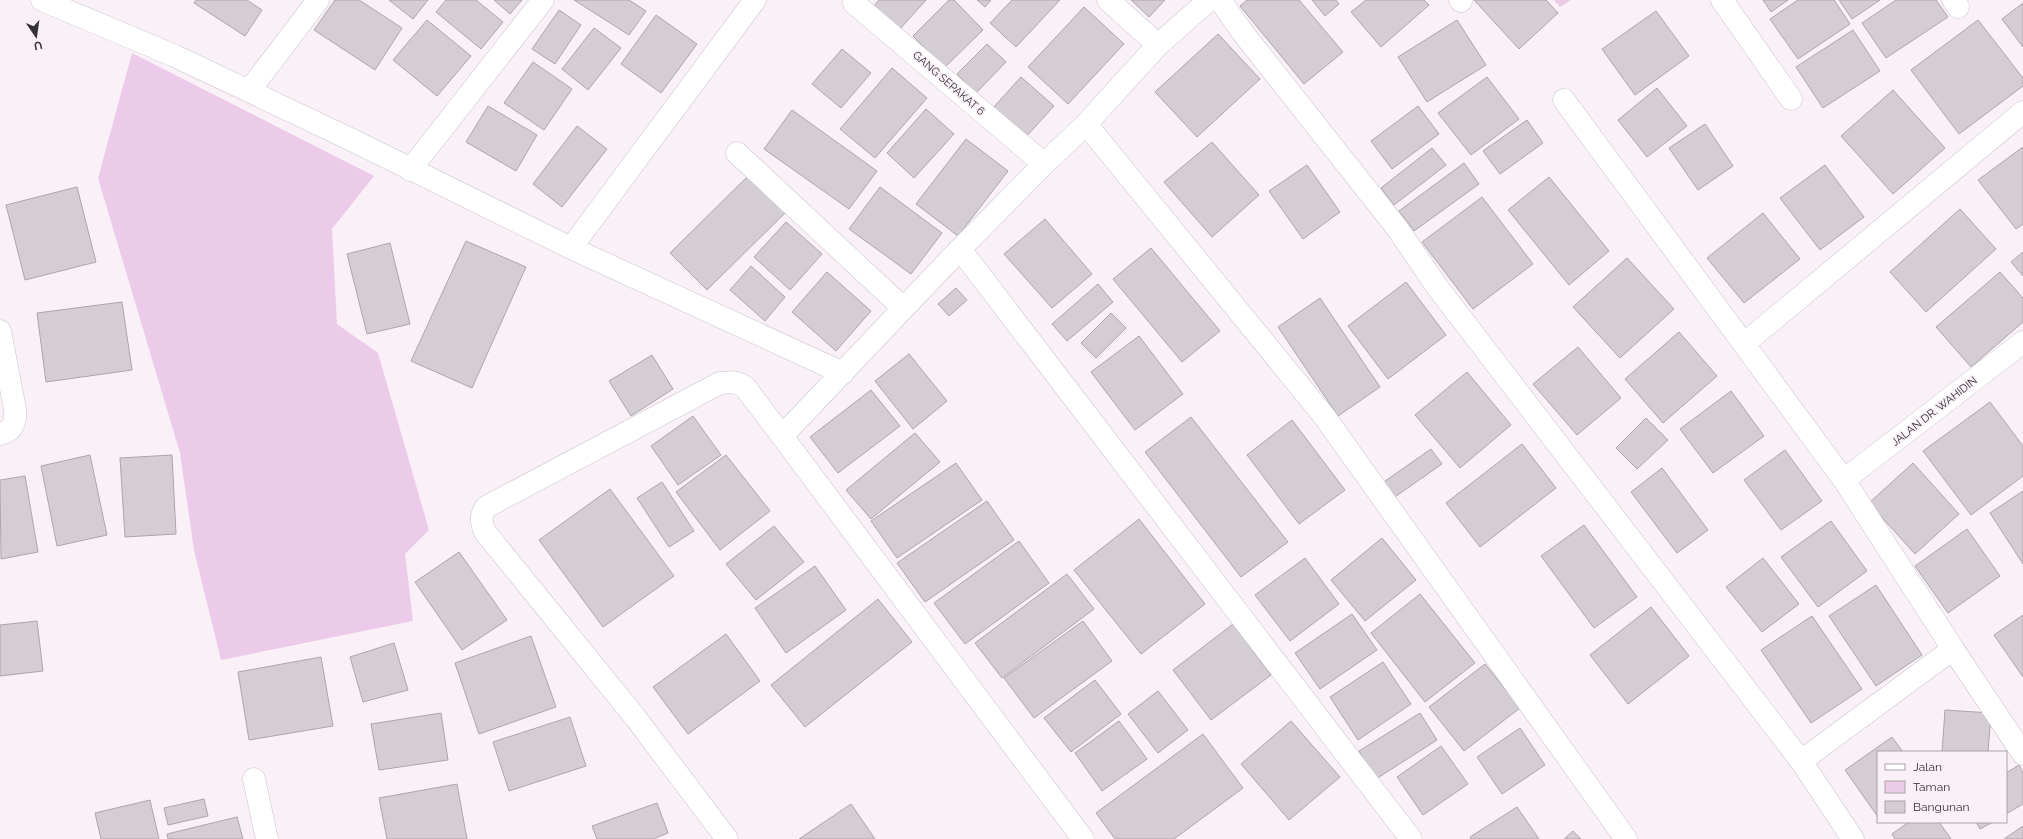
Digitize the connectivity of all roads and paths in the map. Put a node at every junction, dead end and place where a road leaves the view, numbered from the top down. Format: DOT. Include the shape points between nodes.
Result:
graph roads {
  1 [pos="42,0"];
  2 [pos="318,0"];
  3 [pos="543,0"];
  4 [pos="755,0"];
  5 [pos="1108,0"];
  6 [pos="1208,0"];
  7 [pos="1220,0"];
  8 [pos="1722,0"];
  9 [pos="854,3"];
  10 [pos="1158,45"];
  11 [pos="249,91"];
  12 [pos="1791,99"];
  13 [pos="1564,100"];
  14 [pos="2023,112"];
  15 [pos="1086,124"];
  16 [pos="737,152"];
  17 [pos="1044,164"];
  18 [pos="410,170"];
  19 [pos="571,248"];
  20 [pos="960,249"];
  21 [pos="903,308"];
  22 [pos="0,332"];
  23 [pos="2023,342"];
  24 [pos="1745,343"];
  25 [pos="844,373"];
  26 [pos="0,434"];
  27 [pos="782,436"];
  28 [pos="1844,480"];
  29 [pos="1953,649"];
  30 [pos="2023,754"];
  31 [pos="1801,761"];
  32 [pos="254,780"];
  33 [pos="267,839"];
  34 [pos="727,839"];
  35 [pos="1083,839"];
  36 [pos="1411,839"];
  37 [pos="1626,839"];
  38 [pos="1853,839"];
  1 -- 11 [label="street" via="175,56"];
  2 -- 11 [label="street"];
  3 -- 18 [label="street"];
  4 -- 19 [label="street"];
  5 -- 10 [label="street"];
  6 -- 10 [label="street"];
  7 -- 31 [label="street" via="1257,51 1397,228 1438,288"];
  8 -- 12 [label="street"];
  9 -- 17 [label="street, GANG SEPAKAT 6"];
  10 -- 15 [label="street"];
  11 -- 18 [label="street"];
  13 -- 24 [label="street"];
  14 -- 24 [label="street"];
  15 -- 17 [label="street"];
  15 -- 37 [label="street" via="1324,416"];
  16 -- 21 [label="street"];
  17 -- 20 [label="street"];
  18 -- 19 [label="street"];
  19 -- 25 [label="street"];
  20 -- 21 [label="street"];
  20 -- 36 [label="street"];
  21 -- 25 [label="street"];
  22 -- 26 [label="street" via="16,421 11,429"];
  23 -- 28 [label="street, JALAN DR. WAHIDIN"];
  24 -- 28 [label="street"];
  25 -- 27 [label="street"];
  27 -- 34 [label="street" via="738,382 720,383 486,507 481,514 485,532 634,717"];
  27 -- 35 [label="street"];
  28 -- 29 [label="street"];
  29 -- 30 [label="street"];
  29 -- 31 [label="street"];
  31 -- 38 [label="street"];
  32 -- 33 [label="street"];
}
